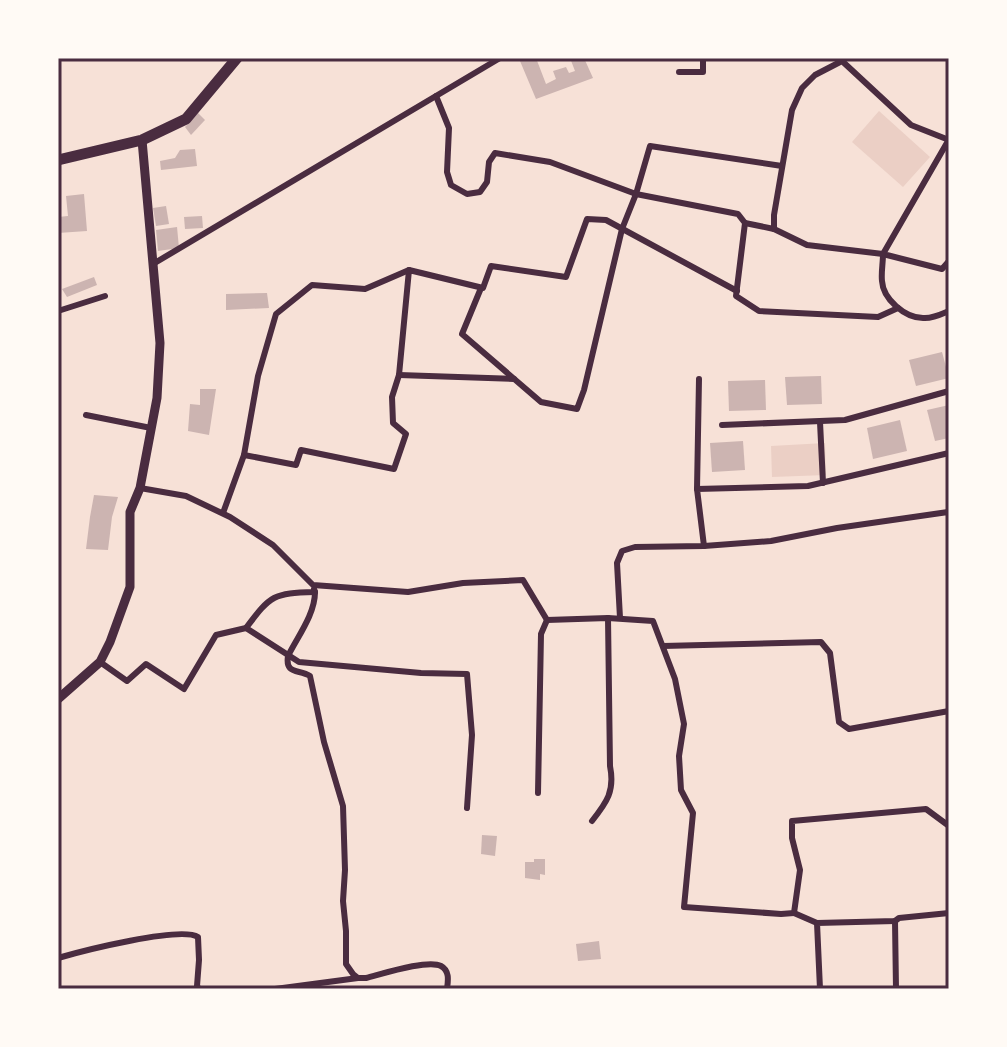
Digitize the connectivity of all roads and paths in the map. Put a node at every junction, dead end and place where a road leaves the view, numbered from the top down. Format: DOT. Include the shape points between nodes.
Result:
graph roads {
  1 [pos="237,58"];
  2 [pos="500,58"];
  3 [pos="703,58"];
  4 [pos="843,60"];
  5 [pos="679,72"];
  6 [pos="436,96"];
  7 [pos="142,140"];
  8 [pos="949,141"];
  9 [pos="58,160"];
  10 [pos="782,166"];
  11 [pos="636,194"];
  12 [pos="745,223"];
  13 [pos="622,229"];
  14 [pos="774,229"];
  15 [pos="883,254"];
  16 [pos="949,261"];
  17 [pos="153,264"];
  18 [pos="409,270"];
  19 [pos="481,288"];
  20 [pos="737,291"];
  21 [pos="105,296"];
  22 [pos="898,308"];
  23 [pos="58,311"];
  24 [pos="949,311"];
  25 [pos="399,375"];
  26 [pos="514,379"];
  27 [pos="699,379"];
  28 [pos="949,391"];
  29 [pos="86,415"];
  30 [pos="820,422"];
  31 [pos="722,425"];
  32 [pos="151,428"];
  33 [pos="949,453"];
  34 [pos="244,455"];
  35 [pos="823,483"];
  36 [pos="140,488"];
  37 [pos="697,489"];
  38 [pos="223,513"];
  39 [pos="949,515"];
  40 [pos="704,546"];
  41 [pos="314,588"];
  42 [pos="608,618"];
  43 [pos="620,618"];
  44 [pos="547,620"];
  45 [pos="246,628"];
  46 [pos="663,646"];
  47 [pos="288,656"];
  48 [pos="100,662"];
  49 [pos="58,699"];
  50 [pos="949,711"];
  51 [pos="538,793"];
  52 [pos="467,808"];
  53 [pos="592,821"];
  54 [pos="949,826"];
  55 [pos="794,913"];
  56 [pos="949,913"];
  57 [pos="895,921"];
  58 [pos="817,923"];
  59 [pos="58,958"];
  60 [pos="358,978"];
  61 [pos="308,987"];
  62 [pos="199,989"];
  63 [pos="275,989"];
  64 [pos="447,989"];
  65 [pos="820,989"];
  66 [pos="896,989"];
  1 -- 7 [label="highway" via="186,119"];
  2 -- 6 [label="street"];
  3 -- 5 [label="street" via="703,72"];
  4 -- 8 [label="street" via="911,125"];
  4 -- 10 [label="street" via="802,88 792,110"];
  6 -- 11 [label="street" via="449,128 451,185 467,194 480,192 487,182 495,153 550,162"];
  6 -- 17 [label="street"];
  7 -- 9 [label="highway"];
  7 -- 17 [label="main road"];
  8 -- 15 [label="street"];
  10 -- 11 [label="street" via="650,146"];
  10 -- 14 [label="street"];
  11 -- 12 [label="street" via="738,214"];
  11 -- 13 [label="street"];
  12 -- 14 [label="street"];
  12 -- 20 [label="street"];
  13 -- 19 [label="street" via="606,220 587,219 566,277 491,266"];
  13 -- 20 [label="street"];
  13 -- 26 [label="street" via="577,409 541,402"];
  14 -- 15 [label="street" via="807,245"];
  15 -- 16 [label="street" via="942,269"];
  15 -- 22 [label="street" via="881,284"];
  17 -- 32 [label="main road" via="160,343"];
  18 -- 19 [label="street"];
  18 -- 25 [label="street"];
  18 -- 34 [label="street" via="365,289 312,285 276,314"];
  19 -- 26 [label="street" via="462,334"];
  20 -- 22 [label="street" via="736,296 759,311 878,317"];
  21 -- 23 [label="street"];
  22 -- 24 [label="street" via="922,319"];
  25 -- 26 [label="street"];
  25 -- 34 [label="street" via="392,397 393,423 406,434 394,469 301,450 296,465"];
  27 -- 37 [label="street"];
  28 -- 30 [label="street"];
  29 -- 32 [label="street"];
  30 -- 31 [label="street"];
  30 -- 35 [label="street"];
  32 -- 36 [label="main road"];
  33 -- 35 [label="street"];
  34 -- 38 [label="street"];
  35 -- 37 [label="street"];
  36 -- 38 [label="street" via="186,496"];
  36 -- 48 [label="main road" via="130,512 130,587"];
  37 -- 40 [label="street"];
  38 -- 41 [label="street" via="273,545"];
  39 -- 40 [label="street"];
  40 -- 43 [label="street" via="622,551 617,563"];
  41 -- 44 [label="street" via="408,592 523,580"];
  41 -- 45 [label="street" via="283,593 264,605"];
  41 -- 47 [label="street" via="306,621"];
  42 -- 43 [label="street"];
  42 -- 44 [label="street"];
  42 -- 53 [label="street" via="613,782"];
  43 -- 46 [label="street" via="653,621"];
  44 -- 51 [label="street" via="541,634"];
  45 -- 47 [label="street"];
  45 -- 48 [label="street" via="216,635 184,689 146,664 127,681"];
  46 -- 50 [label="street" via="821,642 830,653 839,722 849,729"];
  46 -- 55 [label="street" via="684,724 681,790 693,813 684,907"];
  47 -- 52 [label="street" via="299,662 467,674 472,735"];
  47 -- 60 [label="street" via="290,668 308,674 312,683 343,806 346,964"];
  48 -- 49 [label="main road"];
  54 -- 55 [label="street" via="926,809 792,821 800,870"];
  55 -- 58 [label="street"];
  56 -- 57 [label="street"];
  57 -- 58 [label="street"];
  57 -- 66 [label="street"];
  58 -- 65 [label="street"];
  59 -- 62 [label="street" via="195,934 200,947"];
  60 -- 61 [label="street"];
  60 -- 64 [label="street" via="440,965 447,973"];
  61 -- 63 [label="street"];
}
